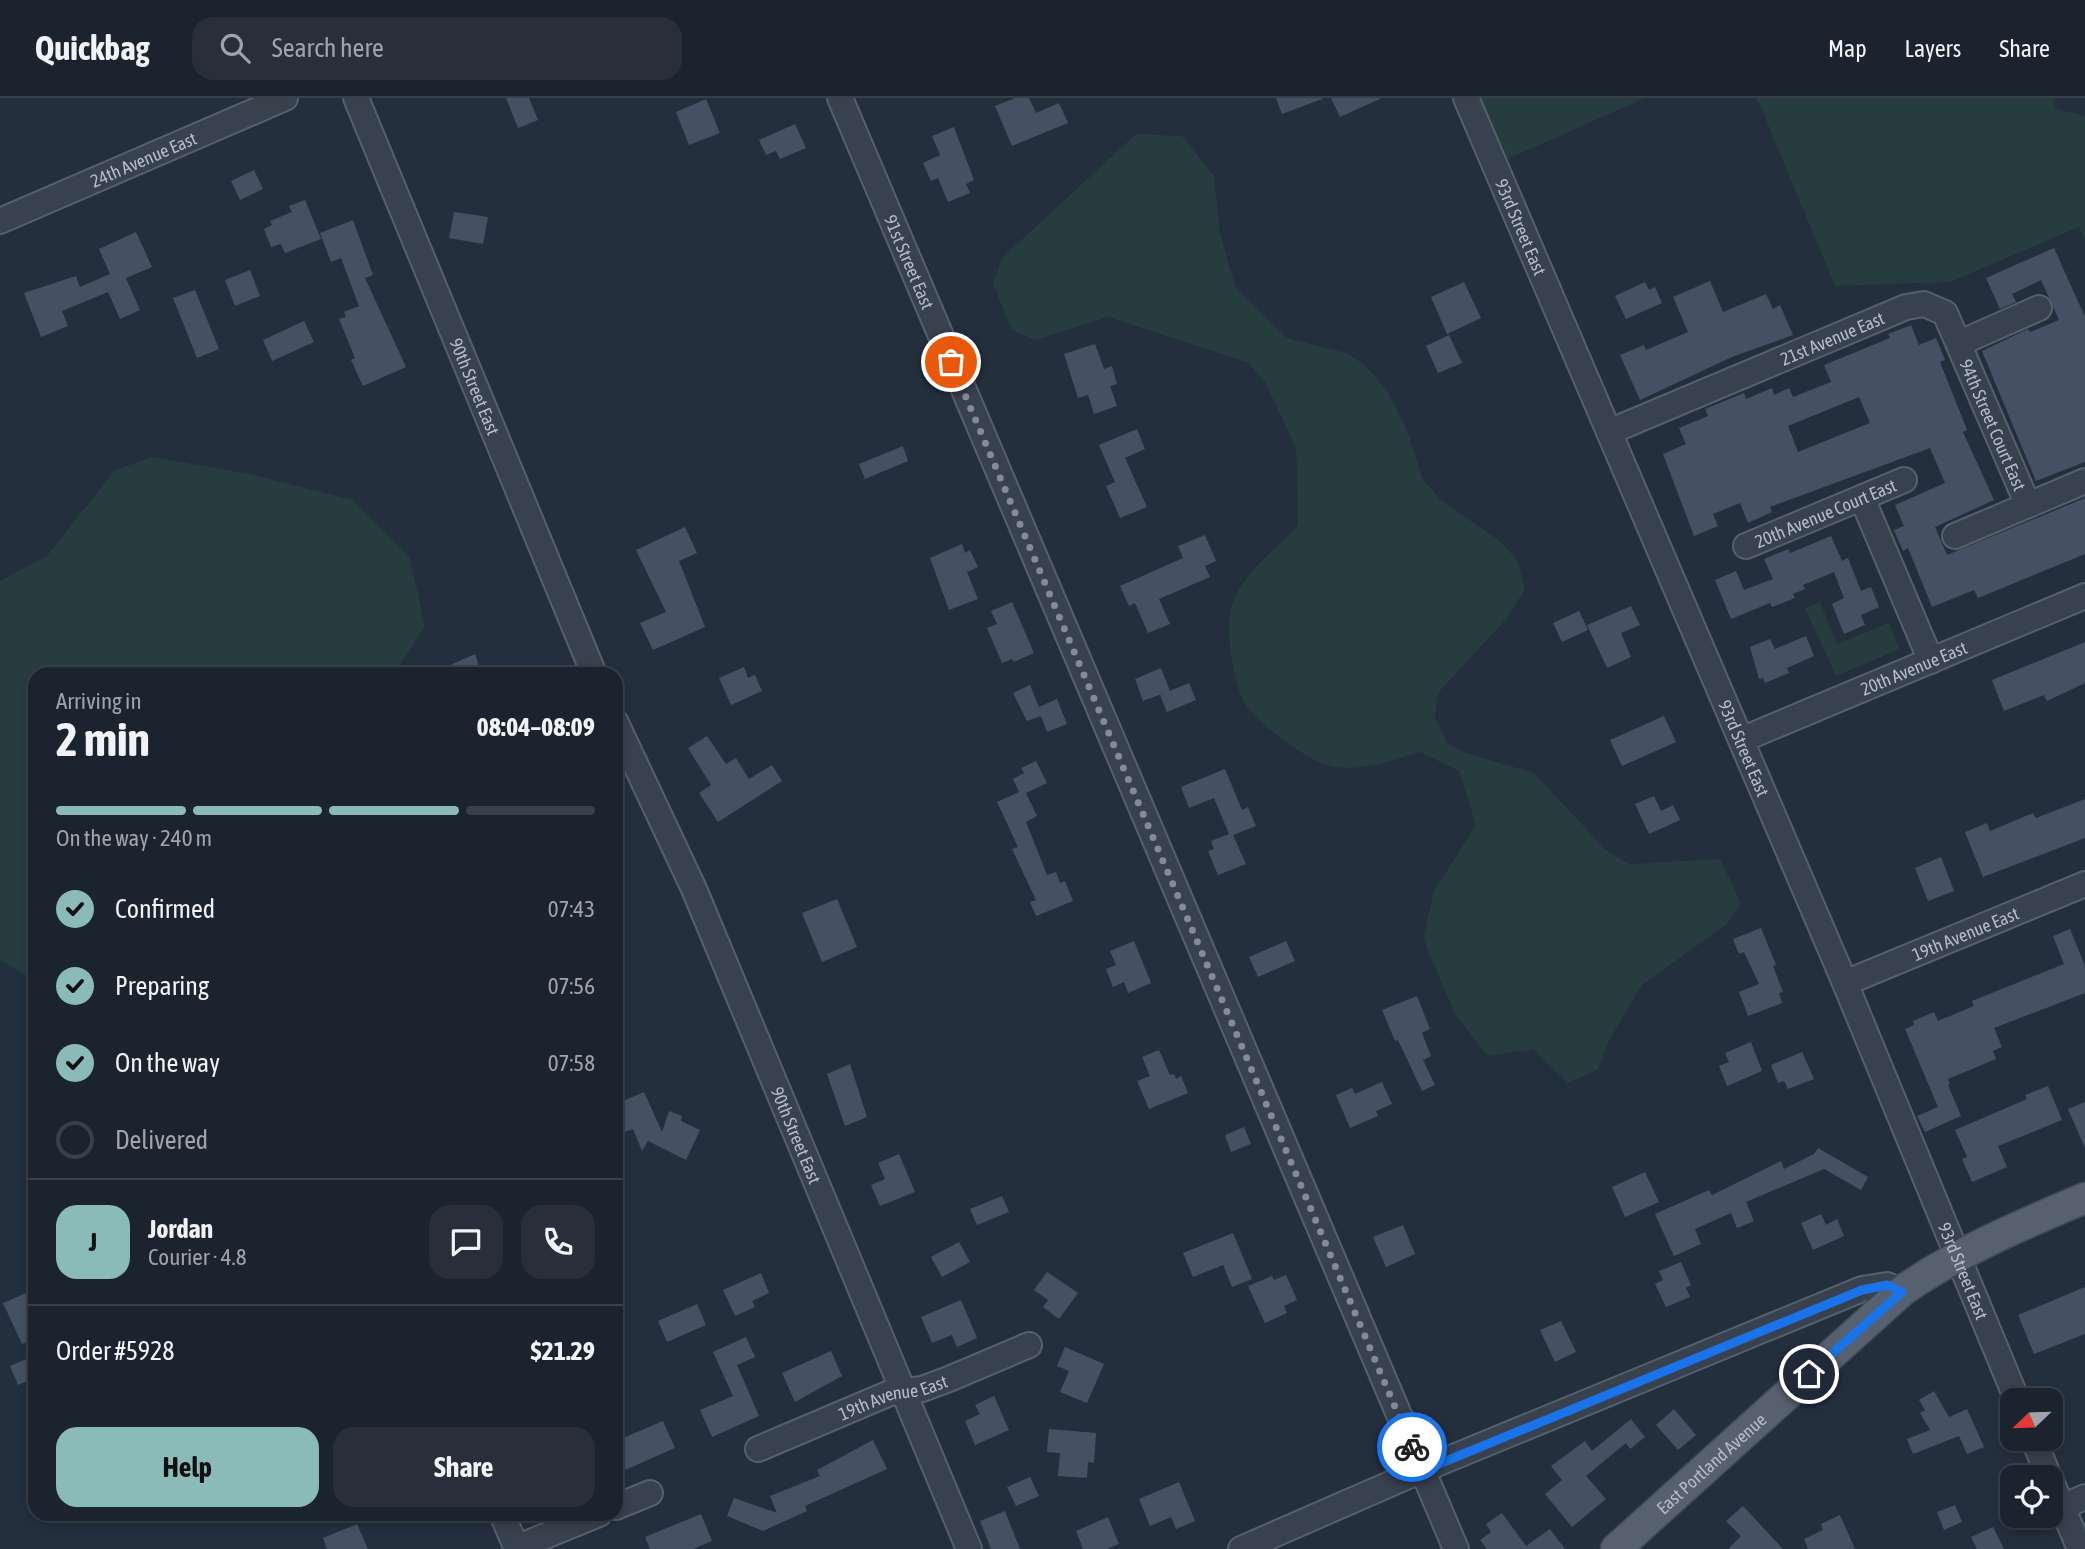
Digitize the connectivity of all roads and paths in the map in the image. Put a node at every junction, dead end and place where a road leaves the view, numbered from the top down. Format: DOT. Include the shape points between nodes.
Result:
graph roads {
  1 [pos="285,98"];
  2 [pos="356,98"];
  3 [pos="840,98"];
  4 [pos="1466,98"];
  5 [pos="0,221"];
  6 [pos="2039,309"];
  7 [pos="1959,343"];
  8 [pos="1609,432"];
  9 [pos="1904,480"];
  10 [pos="2085,481"];
  11 [pos="1862,498"];
  12 [pos="2028,505"];
  13 [pos="1955,536"];
  14 [pos="1746,546"];
  15 [pos="2085,596"];
  16 [pos="1931,660"];
  17 [pos="591,667"];
  18 [pos="623,738"];
  19 [pos="1741,740"];
  20 [pos="2085,884"];
  21 [pos="1845,983"];
  22 [pos="2085,1198"];
  23 [pos="1955,1257"];
  24 [pos="1902,1292"];
  25 [pos="1029,1345"];
  26 [pos="2012,1388"];
  27 [pos="904,1392"];
  28 [pos="758,1450"];
  29 [pos="1422,1471"];
  30 [pos="650,1493"];
  31 [pos="2074,1502"];
  32 [pos="623,1504"];
  33 [pos="505,1521"];
  34 [pos="582,1521"];
  35 [pos="517,1548"];
  36 [pos="970,1549"];
  37 [pos="1241,1549"];
  38 [pos="1456,1549"];
  39 [pos="1616,1549"];
  40 [pos="2080,1549"];
  1 -- 5 [label="street, 24th Avenue East"];
  2 -- 17 [label="street, 90th Street East"];
  3 -- 29 [label="street, 91st Street East"];
  4 -- 8 [label="street, 93rd Street East"];
  6 -- 7 [label="street"];
  7 -- 8 [label="street, 21st Avenue East" via="1945,313 1914,304"];
  7 -- 12 [label="street, 94th Street Court East"];
  8 -- 19 [label="street, 93rd Street East"];
  9 -- 11 [label="street, 20th Avenue Court East"];
  10 -- 12 [label="street"];
  11 -- 14 [label="street, 20th Avenue Court East"];
  11 -- 16 [label="street"];
  12 -- 13 [label="street"];
  15 -- 16 [label="street, 20th Avenue East"];
  16 -- 19 [label="street, 20th Avenue East"];
  18 -- 27 [label="street, 90th Street East" via="694,889"];
  19 -- 21 [label="street, 93rd Street East"];
  20 -- 21 [label="street, 19th Avenue East"];
  21 -- 23 [label="street, 93rd Street East"];
  22 -- 23 [label="main road, East Portland Avenue"];
  23 -- 24 [label="main road, East Portland Avenue"];
  23 -- 26 [label="street, 93rd Street East"];
  24 -- 29 [label="street" via="1887,1285 1862,1290"];
  24 -- 39 [label="main road, East Portland Avenue"];
  25 -- 27 [label="street, 19th Avenue East" via="949,1379"];
  27 -- 28 [label="street, 19th Avenue East" via="890,1393"];
  27 -- 36 [label="street, 90th Street East"];
  29 -- 37 [label="street"];
  29 -- 38 [label="street, 91st Street East"];
  30 -- 32 [label="street"];
  31 -- 40 [label="street"];
  33 -- 35 [label="street"];
  34 -- 35 [label="street"];
}
